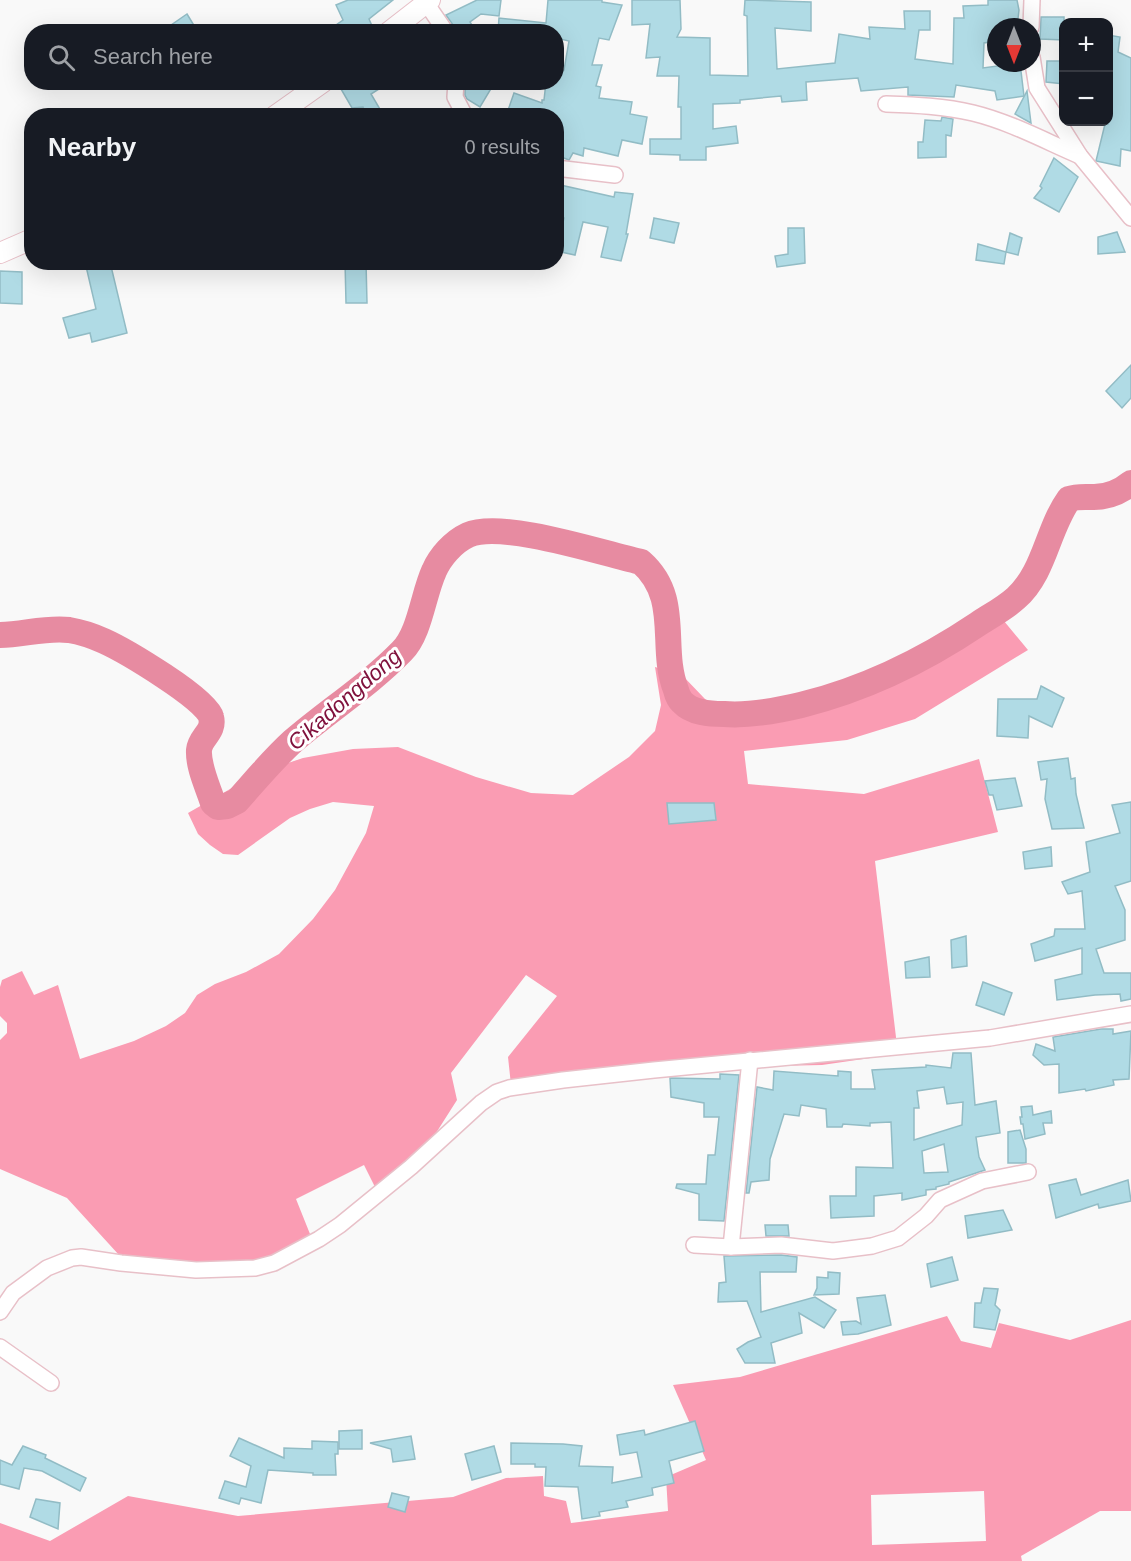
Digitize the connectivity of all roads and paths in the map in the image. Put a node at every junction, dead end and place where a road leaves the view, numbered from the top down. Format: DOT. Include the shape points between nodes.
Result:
graph roads {
  1 [pos="1032,0"];
  2 [pos="428,2"];
  3 [pos="1031,18"];
  4 [pos="399,24"];
  5 [pos="441,24"];
  6 [pos="1034,72"];
  7 [pos="312,90"];
  8 [pos="455,90"];
  9 [pos="886,104"];
  10 [pos="286,108"];
  11 [pos="461,108"];
  12 [pos="1080,156"];
  13 [pos="564,169"];
  14 [pos="615,175"];
  15 [pos="1131,218"];
  16 [pos="24,242"];
  17 [pos="0,253"];
  18 [pos="1131,1014"];
  19 [pos="750,1060"];
  20 [pos="1029,1172"];
  21 [pos="694,1245"];
  22 [pos="731,1247"];
  23 [pos="0,1312"];
  24 [pos="0,1347"];
  25 [pos="51,1383"];
  1 -- 3 [label="street"];
  2 -- 4 [label="street"];
  2 -- 5 [label="street"];
  6 -- 12 [label="street" via="1036,88"];
  7 -- 10 [label="street"];
  8 -- 11 [label="street"];
  9 -- 12 [label="street" via="933,106 975,114"];
  12 -- 15 [label="street"];
  13 -- 14 [label="street"];
  16 -- 17 [label="street"];
  18 -- 19 [label="street" via="990,1038"];
  19 -- 22 [label="street"];
  19 -- 23 [label="street" via="563,1080 497,1092 340,1226 274,1263 255,1268 196,1270 72,1258 47,1268 13,1293"];
  20 -- 22 [label="street" via="982,1181 940,1200 898,1238 872,1246 832,1251 781,1245"];
  21 -- 22 [label="street"];
  24 -- 25 [label="street"];
}
